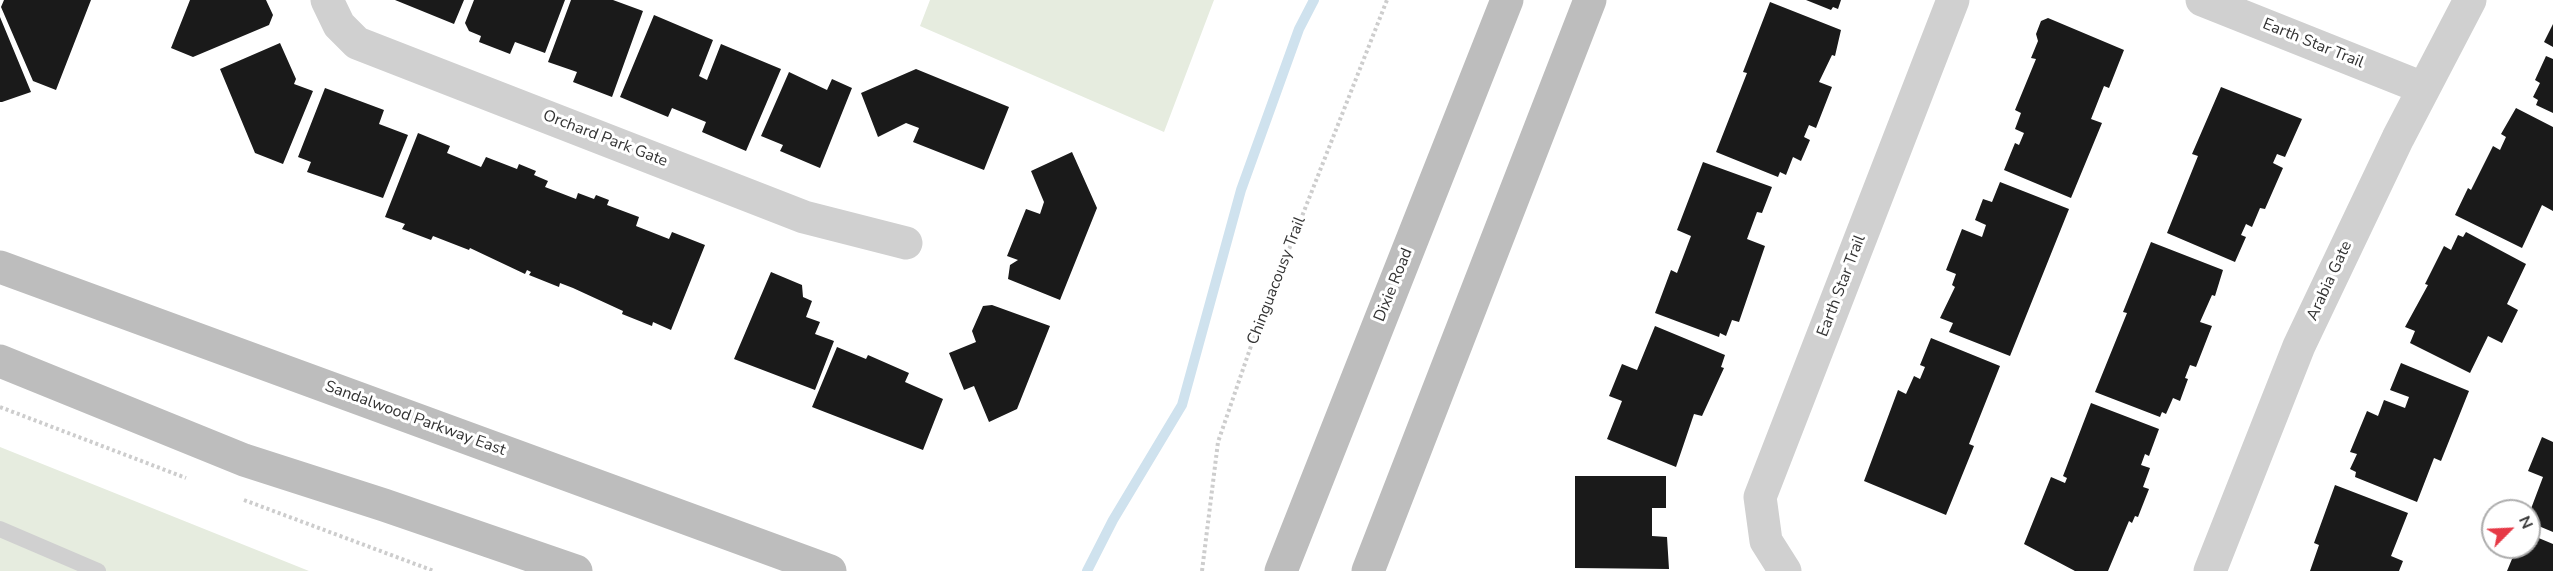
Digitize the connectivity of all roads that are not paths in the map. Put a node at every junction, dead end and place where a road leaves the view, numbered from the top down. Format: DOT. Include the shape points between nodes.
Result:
graph roads {
  1 [pos="327,0"];
  2 [pos="1507,0"];
  3 [pos="1590,0"];
  4 [pos="1953,0"];
  5 [pos="2202,0"];
  6 [pos="2470,0"];
  7 [pos="2423,88"];
  8 [pos="906,243"];
  9 [pos="0,267"];
  10 [pos="0,361"];
  11 [pos="0,529"];
  12 [pos="98,571"];
  13 [pos="576,571"];
  14 [pos="830,571"];
  15 [pos="1281,571"];
  16 [pos="1368,571"];
  17 [pos="1785,571"];
  18 [pos="2210,571"];
  1 -- 8 [label="street, Orchard Park Gate" via="339,25 357,43 804,217"];
  2 -- 15 [label="main road, Dixie Road"];
  3 -- 16 [label="main road"];
  4 -- 17 [label="street, Earth Star Trail" via="1760,497 1766,541"];
  5 -- 7 [label="street, Earth Star Trail"];
  6 -- 7 [label="street, Arabia Gate"];
  7 -- 18 [label="street, Arabia Gate" via="2299,346"];
  9 -- 14 [label="main road, Sandalwood Parkway East"];
  10 -- 13 [label="main road" via="244,460"];
  11 -- 12 [label="lane"];
}
